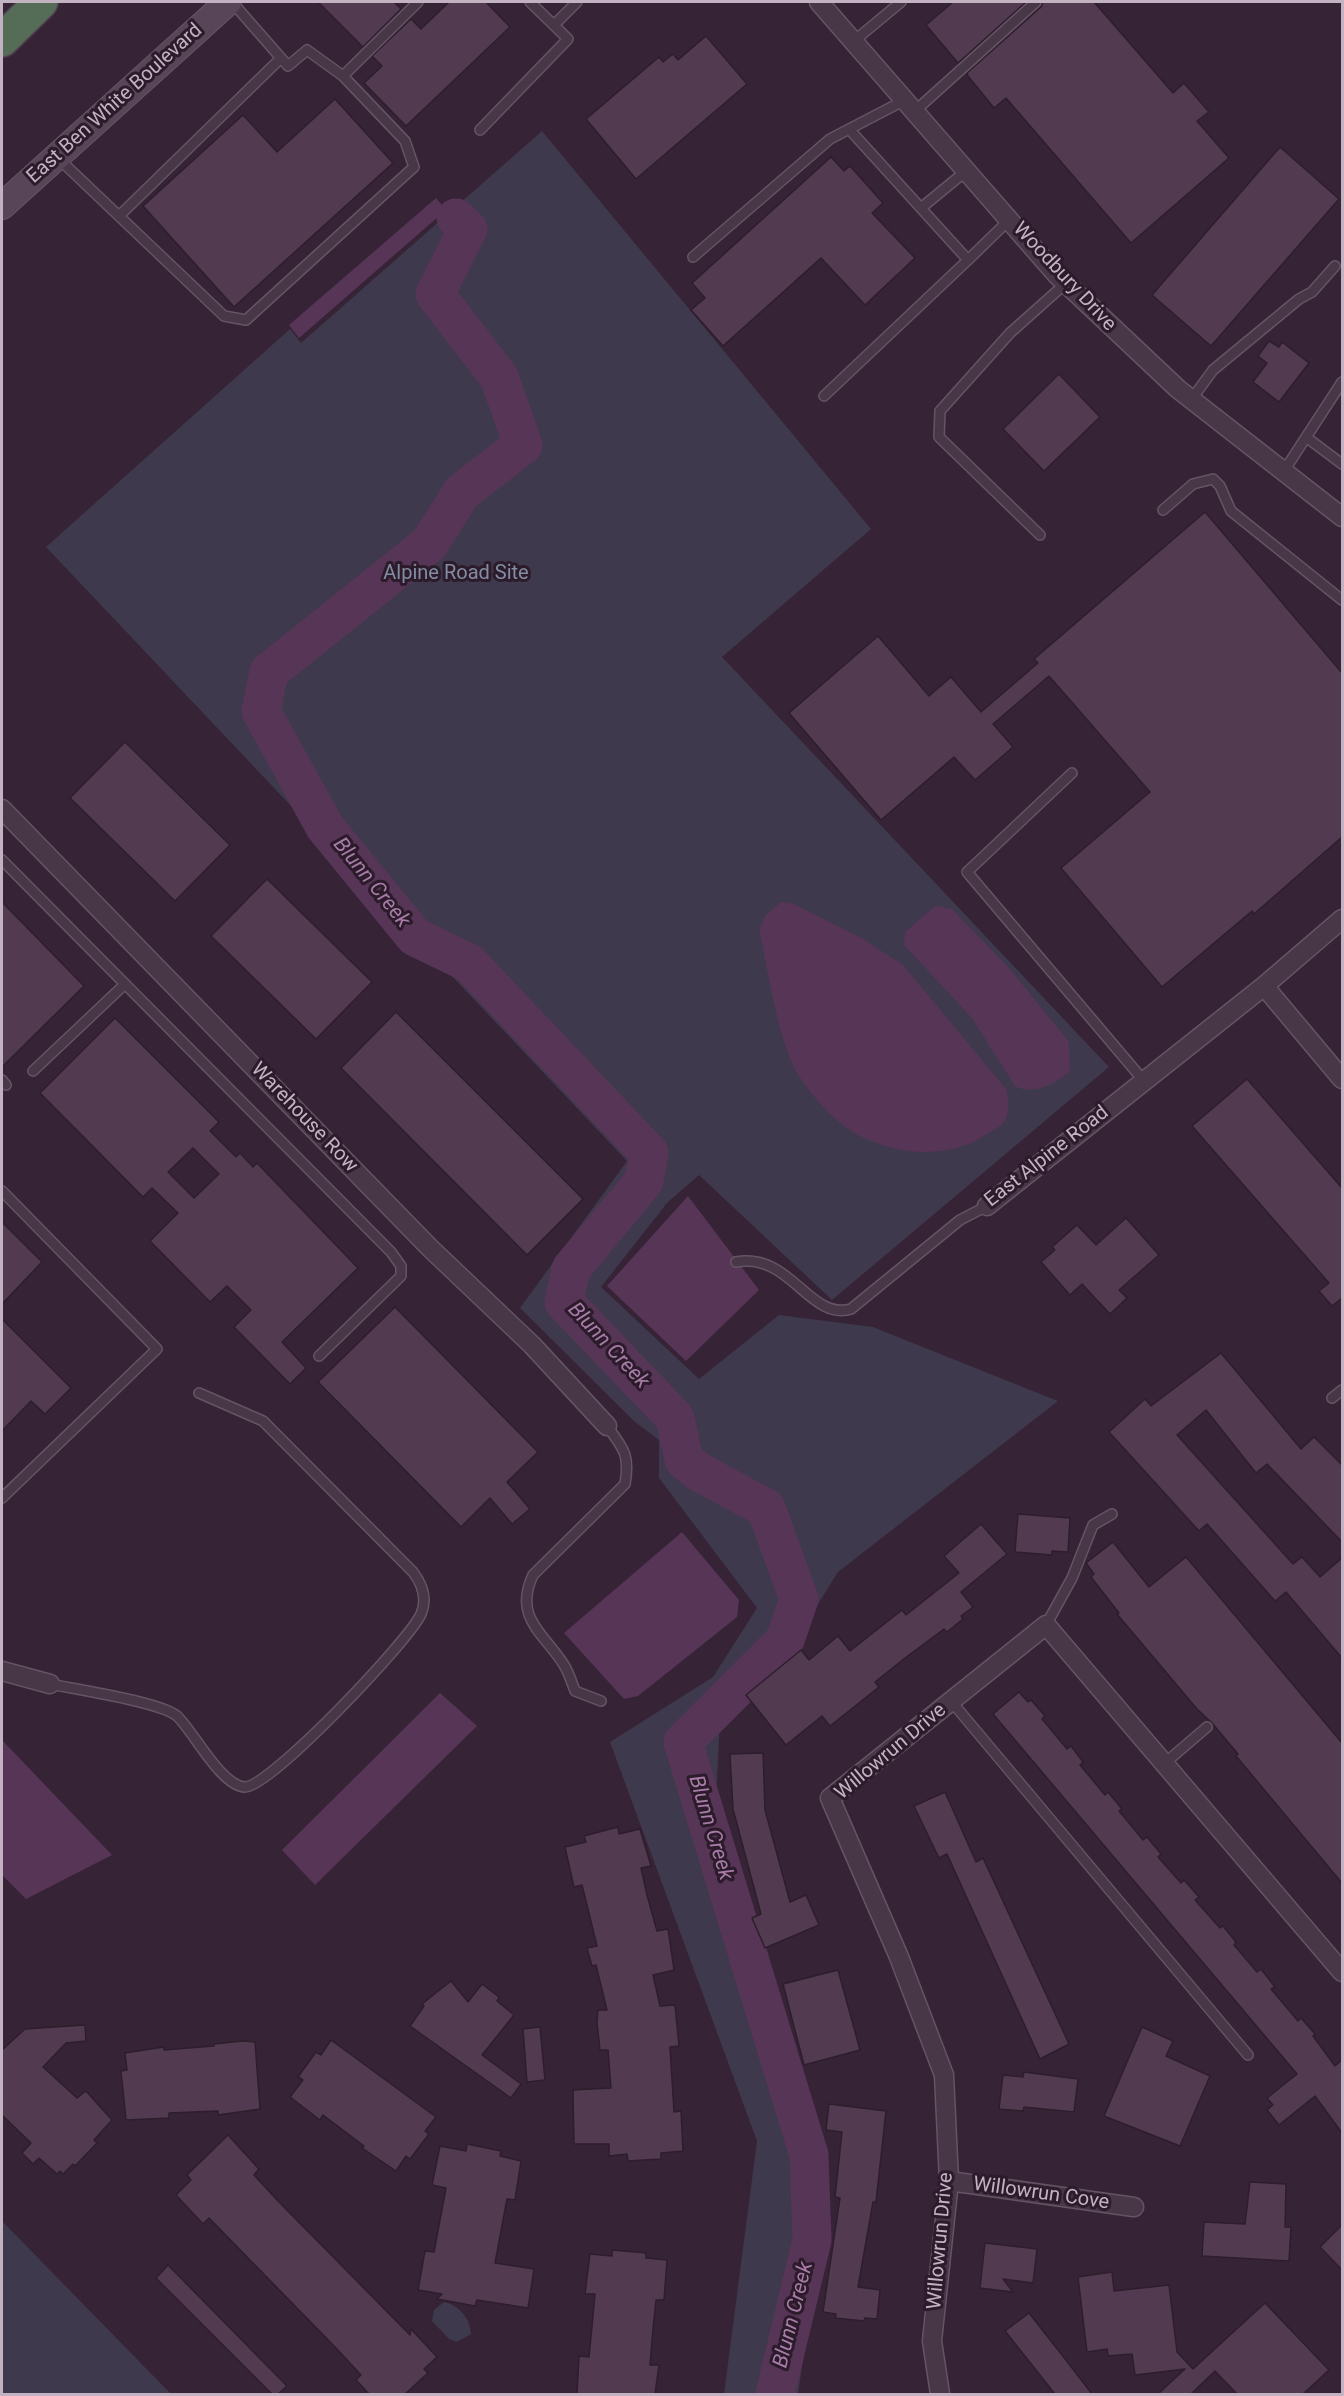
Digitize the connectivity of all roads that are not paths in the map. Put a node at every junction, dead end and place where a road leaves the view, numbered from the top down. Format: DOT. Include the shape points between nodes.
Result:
graph roads {
  1 [pos="41,2"];
  2 [pos="230,2"];
  3 [pos="530,2"];
  4 [pos="577,2"];
  5 [pos="819,2"];
  6 [pos="902,2"];
  7 [pos="1036,2"];
  8 [pos="415,3"];
  9 [pos="555,24"];
  10 [pos="2,40"];
  11 [pos="854,41"];
  12 [pos="281,58"];
  13 [pos="342,76"];
  14 [pos="910,106"];
  15 [pos="849,129"];
  16 [pos="480,130"];
  17 [pos="57,156"];
  18 [pos="966,171"];
  19 [pos="2,206"];
  20 [pos="921,208"];
  21 [pos="119,216"];
  22 [pos="1009,220"];
  23 [pos="693,257"];
  24 [pos="968,260"];
  25 [pos="1335,266"];
  26 [pos="1066,283"];
  27 [pos="1342,381"];
  28 [pos="824,396"];
  29 [pos="1191,400"];
  30 [pos="1306,437"];
  31 [pos="1342,464"];
  32 [pos="1284,471"];
  33 [pos="1163,510"];
  34 [pos="1342,517"];
  35 [pos="1040,535"];
  36 [pos="1342,600"];
  37 [pos="1072,773"];
  38 [pos="2,809"];
  39 [pos="2,860"];
  40 [pos="1342,919"];
  41 [pos="124,985"];
  42 [pos="1264,986"];
  43 [pos="33,1071"];
  44 [pos="1342,1079"];
  45 [pos="1144,1082"];
  46 [pos="2,1191"];
  47 [pos="987,1206"];
  48 [pos="736,1262"];
  49 [pos="319,1356"];
  50 [pos="1342,1390"];
  51 [pos="198,1393"];
  52 [pos="1332,1398"];
  53 [pos="607,1426"];
  54 [pos="2,1498"];
  55 [pos="1112,1514"];
  56 [pos="1046,1625"];
  57 [pos="2,1671"];
  58 [pos="50,1684"];
  59 [pos="601,1701"];
  60 [pos="951,1701"];
  61 [pos="1207,1727"];
  62 [pos="1165,1763"];
  63 [pos="1342,1972"];
  64 [pos="1248,2055"];
  65 [pos="949,2181"];
  66 [pos="1134,2206"];
  67 [pos="940,2394"];
  1 -- 10 [label="highway"];
  2 -- 12 [label="lane"];
  2 -- 17 [label="main road, East Ben White Boulevard"];
  3 -- 9 [label="lane"];
  4 -- 9 [label="lane"];
  5 -- 11 [label="street, Woodbury Drive"];
  6 -- 11 [label="lane"];
  7 -- 14 [label="lane"];
  8 -- 13 [label="lane"];
  9 -- 16 [label="lane" via="568,39"];
  11 -- 14 [label="street, Woodbury Drive"];
  12 -- 13 [label="lane" via="288,66 307,50"];
  12 -- 21 [label="lane"];
  13 -- 21 [label="lane" via="405,141 414,167 246,320 224,316"];
  14 -- 15 [label="lane"];
  14 -- 18 [label="street, Woodbury Drive"];
  15 -- 20 [label="lane"];
  15 -- 23 [label="lane" via="830,140"];
  17 -- 19 [label="main road, East Ben White Boulevard"];
  17 -- 21 [label="lane"];
  18 -- 20 [label="lane"];
  18 -- 22 [label="street, Woodbury Drive"];
  20 -- 24 [label="lane"];
  22 -- 24 [label="lane"];
  22 -- 26 [label="street, Woodbury Drive"];
  24 -- 28 [label="lane"];
  25 -- 29 [label="lane" via="1312,292 1213,370"];
  26 -- 29 [label="street, Woodbury Drive"];
  26 -- 35 [label="lane" via="1010,333 940,411 939,437"];
  27 -- 30 [label="lane"];
  29 -- 32 [label="street, Woodbury Drive"];
  30 -- 31 [label="lane"];
  30 -- 32 [label="lane"];
  32 -- 34 [label="street, Woodbury Drive"];
  33 -- 36 [label="lane" via="1193,484 1214,479 1230,511"];
  37 -- 45 [label="lane" via="967,872"];
  38 -- 53 [label="street, Warehouse Row" via="430,1248 532,1345"];
  39 -- 41 [label="lane"];
  40 -- 42 [label="street, East Alpine Road"];
  41 -- 43 [label="lane"];
  41 -- 49 [label="lane" via="401,1266 401,1276"];
  42 -- 44 [label="street"];
  42 -- 45 [label="street, East Alpine Road"];
  45 -- 47 [label="street, East Alpine Road"];
  46 -- 54 [label="lane" via="157,1349"];
  47 -- 48 [label="lane, East Alpine Road" via="960,1220 851,1308 840,1312 825,1308 782,1272 760,1261"];
  50 -- 52 [label="lane"];
  51 -- 58 [label="lane" via="263,1421 413,1572 423,1586 422,1613 388,1658 282,1766 246,1787 234,1784 222,1773 175,1715 130,1700"];
  53 -- 59 [label="lane" via="629,1463 625,1484 533,1575 526,1590 527,1611 533,1626 564,1666 575,1691"];
  55 -- 56 [label="lane" via="1093,1525 1072,1578"];
  56 -- 60 [label="street, Willowrun Drive"];
  56 -- 62 [label="street"];
  57 -- 58 [label="street"];
  60 -- 64 [label="lane"];
  60 -- 65 [label="street, Willowrun Drive" via="830,1798 944,2076"];
  61 -- 62 [label="lane"];
  62 -- 63 [label="street"];
  65 -- 66 [label="street, Willowrun Cove"];
  65 -- 67 [label="street, Willowrun Drive" via="932,2341"];
}
